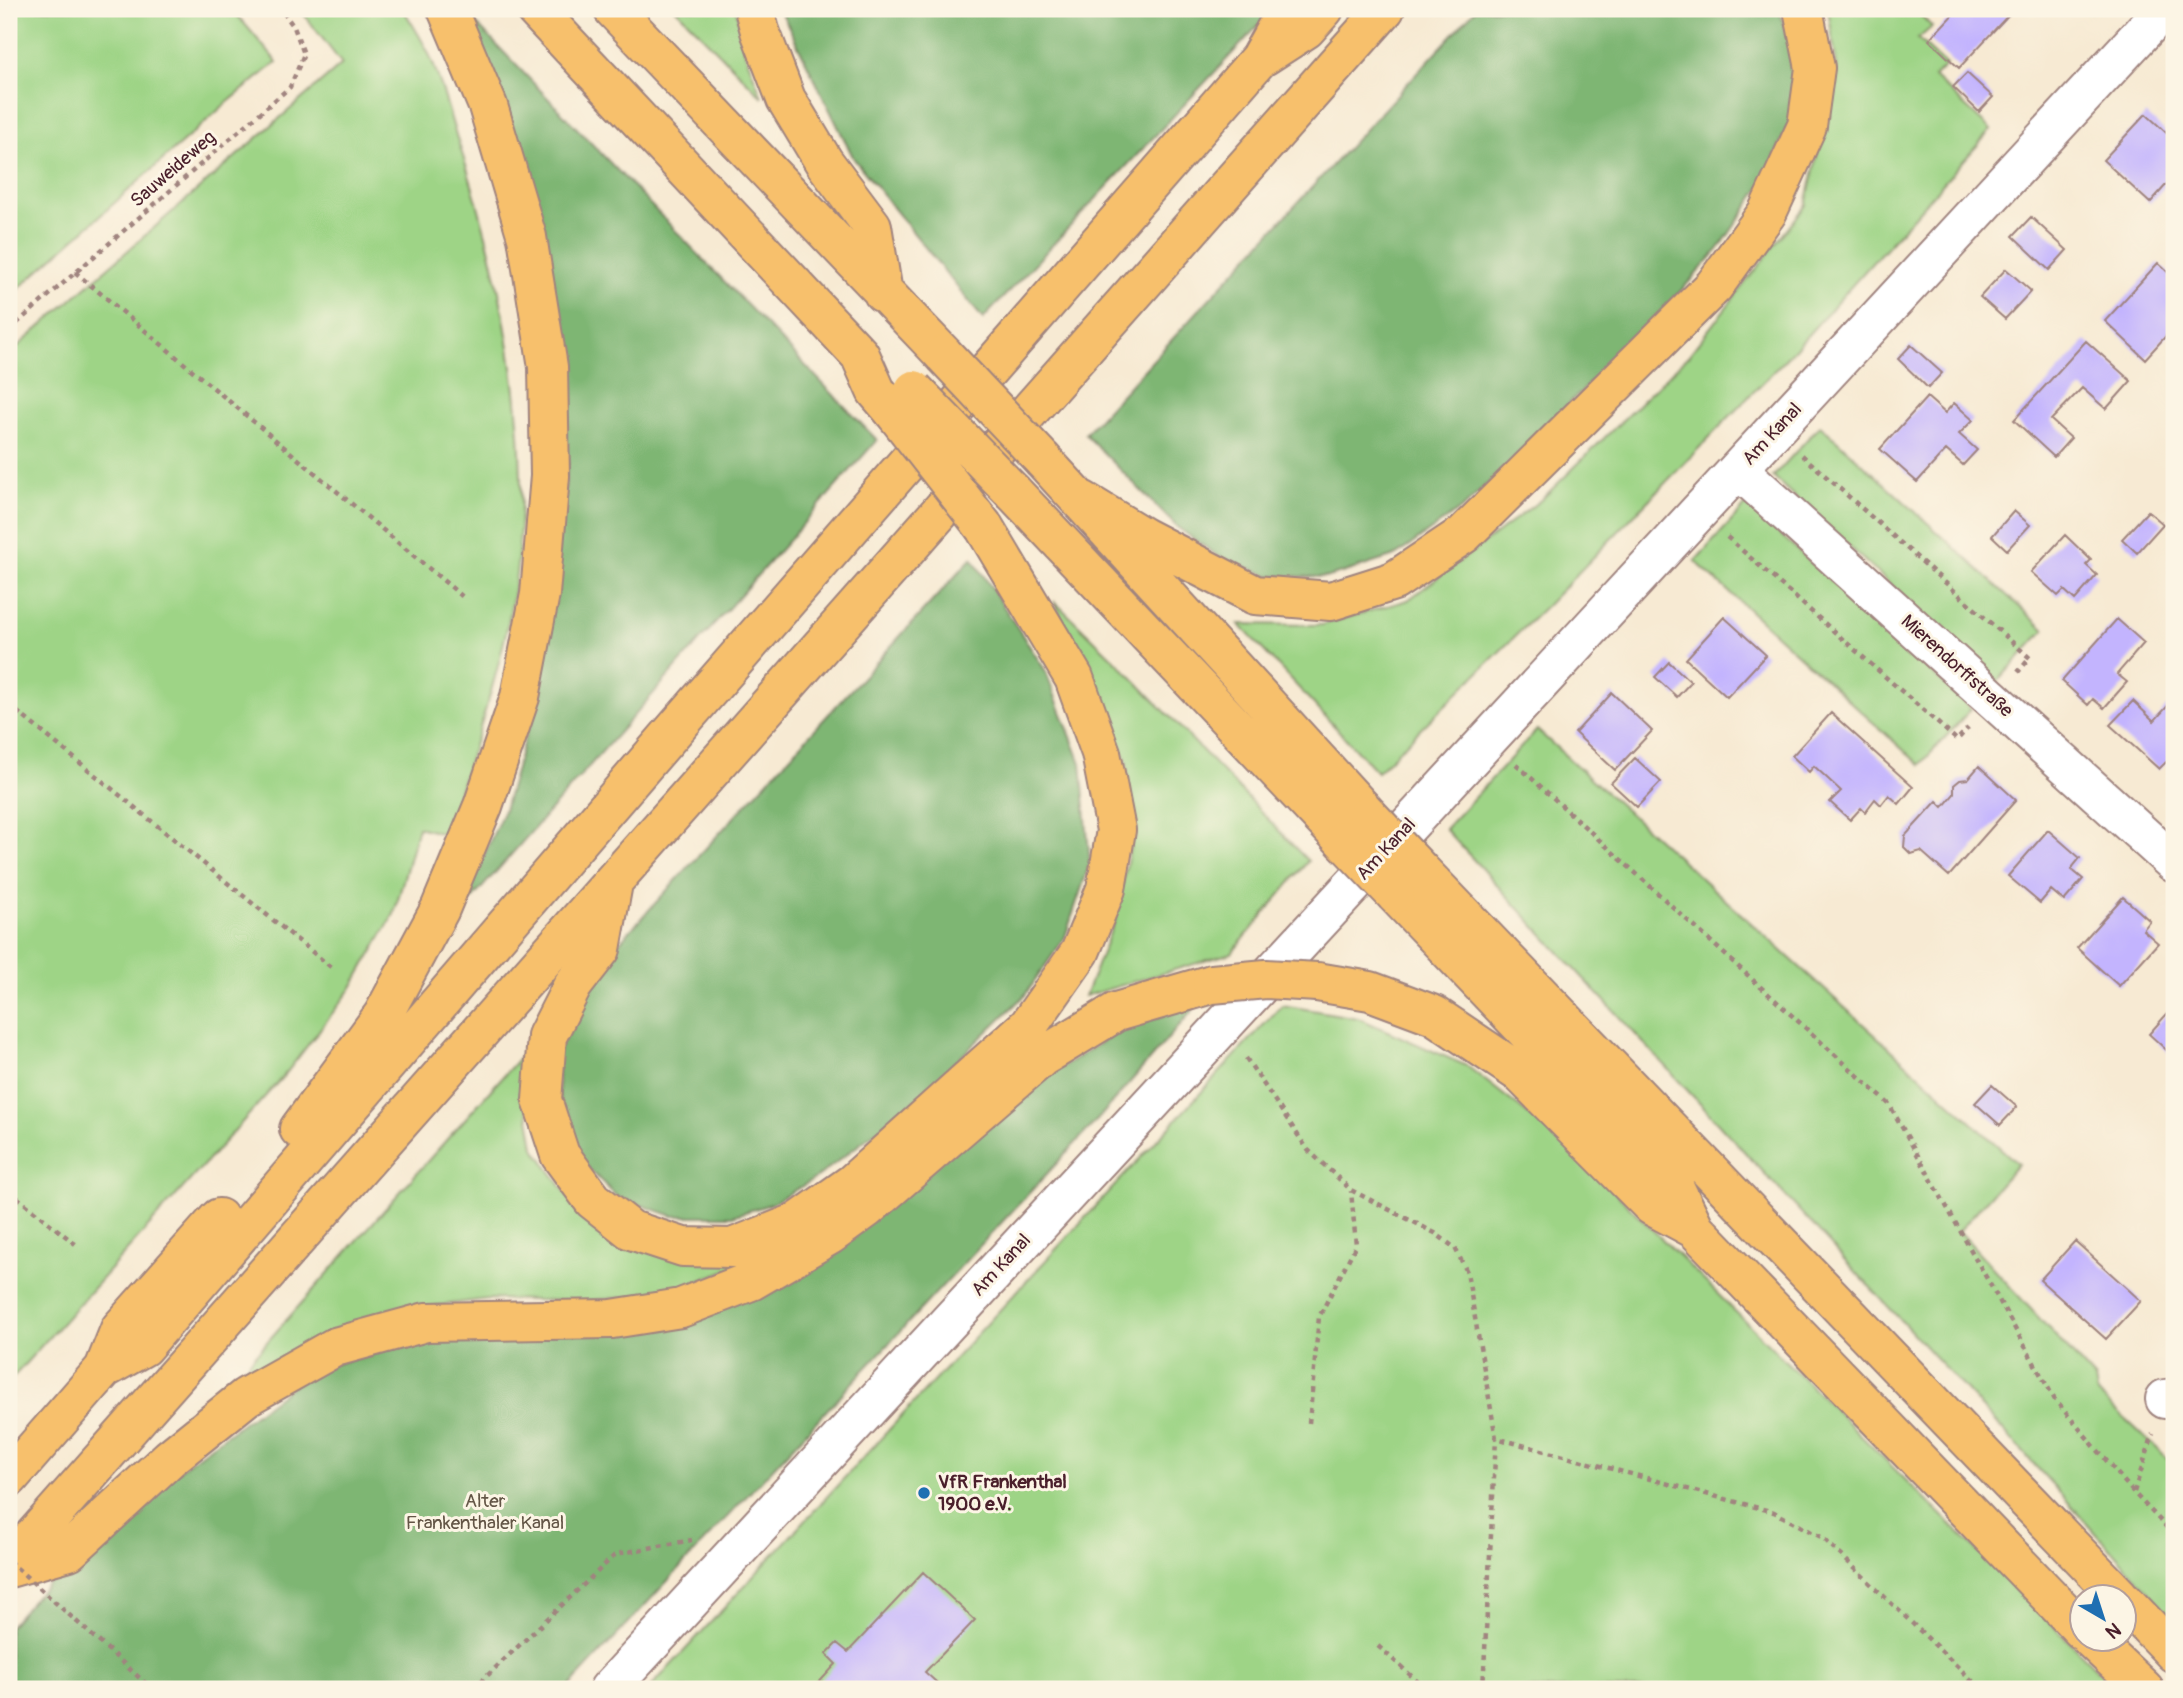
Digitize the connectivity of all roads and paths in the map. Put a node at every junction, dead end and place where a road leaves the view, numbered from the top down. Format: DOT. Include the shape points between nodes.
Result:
graph roads {
  1 [pos="281,9"];
  2 [pos="447,9"];
  3 [pos="534,9"];
  4 [pos="613,9"];
  5 [pos="754,9"];
  6 [pos="1287,9"];
  7 [pos="1324,9"];
  8 [pos="1385,9"];
  9 [pos="1803,9"];
  10 [pos="2165,9"];
  11 [pos="1259,59"];
  12 [pos="75,272"];
  13 [pos="883,293"];
  14 [pos="9,330"];
  15 [pos="904,401"];
  16 [pos="1739,470"];
  17 [pos="1082,500"];
  18 [pos="463,597"];
  19 [pos="9,705"];
  20 [pos="1506,755"];
  21 [pos="1356,828"];
  22 [pos="2174,863"];
  23 [pos="614,881"];
  24 [pos="1408,882"];
  25 [pos="332,968"];
  26 [pos="1245,1058"];
  27 [pos="1351,1190"];
  28 [pos="9,1191"];
  29 [pos="1695,1229"];
  30 [pos="79,1248"];
  31 [pos="104,1369"];
  32 [pos="2169,1398"];
  33 [pos="1308,1423"];
  34 [pos="1496,1438"];
  35 [pos="9,1478"];
  36 [pos="2134,1493"];
  37 [pos="2174,1535"];
  38 [pos="694,1539"];
  39 [pos="9,1564"];
  40 [pos="2104,1582"];
  41 [pos="2068,1616"];
  42 [pos="2138,1616"];
  43 [pos="1378,1646"];
  44 [pos="2104,1652"];
  45 [pos="2174,1653"];
  46 [pos="152,1689"];
  47 [pos="472,1689"];
  48 [pos="609,1689"];
  49 [pos="1426,1689"];
  50 [pos="1483,1689"];
  51 [pos="1981,1689"];
  52 [pos="2144,1689"];
  1 -- 12 [label="path, Sauweideweg" via="304,54 290,87"];
  2 -- 31 [label="highway" via="488,106 527,237 548,367 550,476 541,581 520,697 483,806 440,909 383,1015 310,1117 120,1329"];
  3 -- 15 [label="highway" via="860,355 876,391"];
  4 -- 13 [label="highway"];
  5 -- 13 [label="highway" via="786,99 824,162 872,226"];
  6 -- 11 [label="highway"];
  7 -- 11 [label="highway" via="1306,29"];
  8 -- 23 [label="highway"];
  9 -- 17 [label="highway" via="1815,68 1808,126 1767,213 1714,286 1464,534 1394,581 1331,601 1255,595"];
  10 -- 16 [label="street, Am Kanal"];
  11 -- 31 [label="highway" via="143,1347"];
  12 -- 14 [label="path, Sauweideweg"];
  12 -- 18 [label="path"];
  13 -- 17 [label="highway, bridge"];
  15 -- 21 [label="highway, bridge" via="1014,494"];
  15 -- 23 [label="highway, bridge" via="1074,678 1101,752 1116,830 1106,889 1080,952 1028,1026 853,1183 798,1222 732,1248 683,1247 631,1230 593,1200 560,1155 542,1100 547,1036 573,985 601,948"];
  16 -- 22 [label="street, Mierendorffstraße"];
  16 -- 48 [label="street, Am Kanal"];
  17 -- 21 [label="highway"];
  19 -- 25 [label="path"];
  20 -- 36 [label="path" via="1889,1104 2055,1400"];
  21 -- 24 [label="highway, bridge"];
  23 -- 39 [label="highway"];
  24 -- 29 [label="highway" via="1674,1186"];
  24 -- 40 [label="highway"];
  26 -- 27 [label="path" via="1308,1150"];
  27 -- 33 [label="path" via="1356,1245 1319,1317"];
  27 -- 34 [label="path" via="1455,1248 1467,1272"];
  28 -- 30 [label="path"];
  29 -- 39 [label="highway, bridge" via="1652,1206 1520,1073 1434,1015 1370,991 1317,982 1266,979 1212,984 1116,1012 1042,1057 866,1209 751,1281 681,1308 612,1319 426,1322 335,1347 246,1397 170,1458 69,1551"];
  29 -- 41 [label="highway"];
  31 -- 35 [label="highway"];
  32 -- 36 [label="path"];
  34 -- 50 [label="path"];
  34 -- 51 [label="path" via="1774,1512 1823,1538"];
  36 -- 37 [label="path"];
  38 -- 47 [label="path" via="616,1554"];
  39 -- 46 [label="path, bridge"];
  42 -- 45 [label="highway"];
  43 -- 49 [label="path"];
  44 -- 52 [label="highway"];
}
